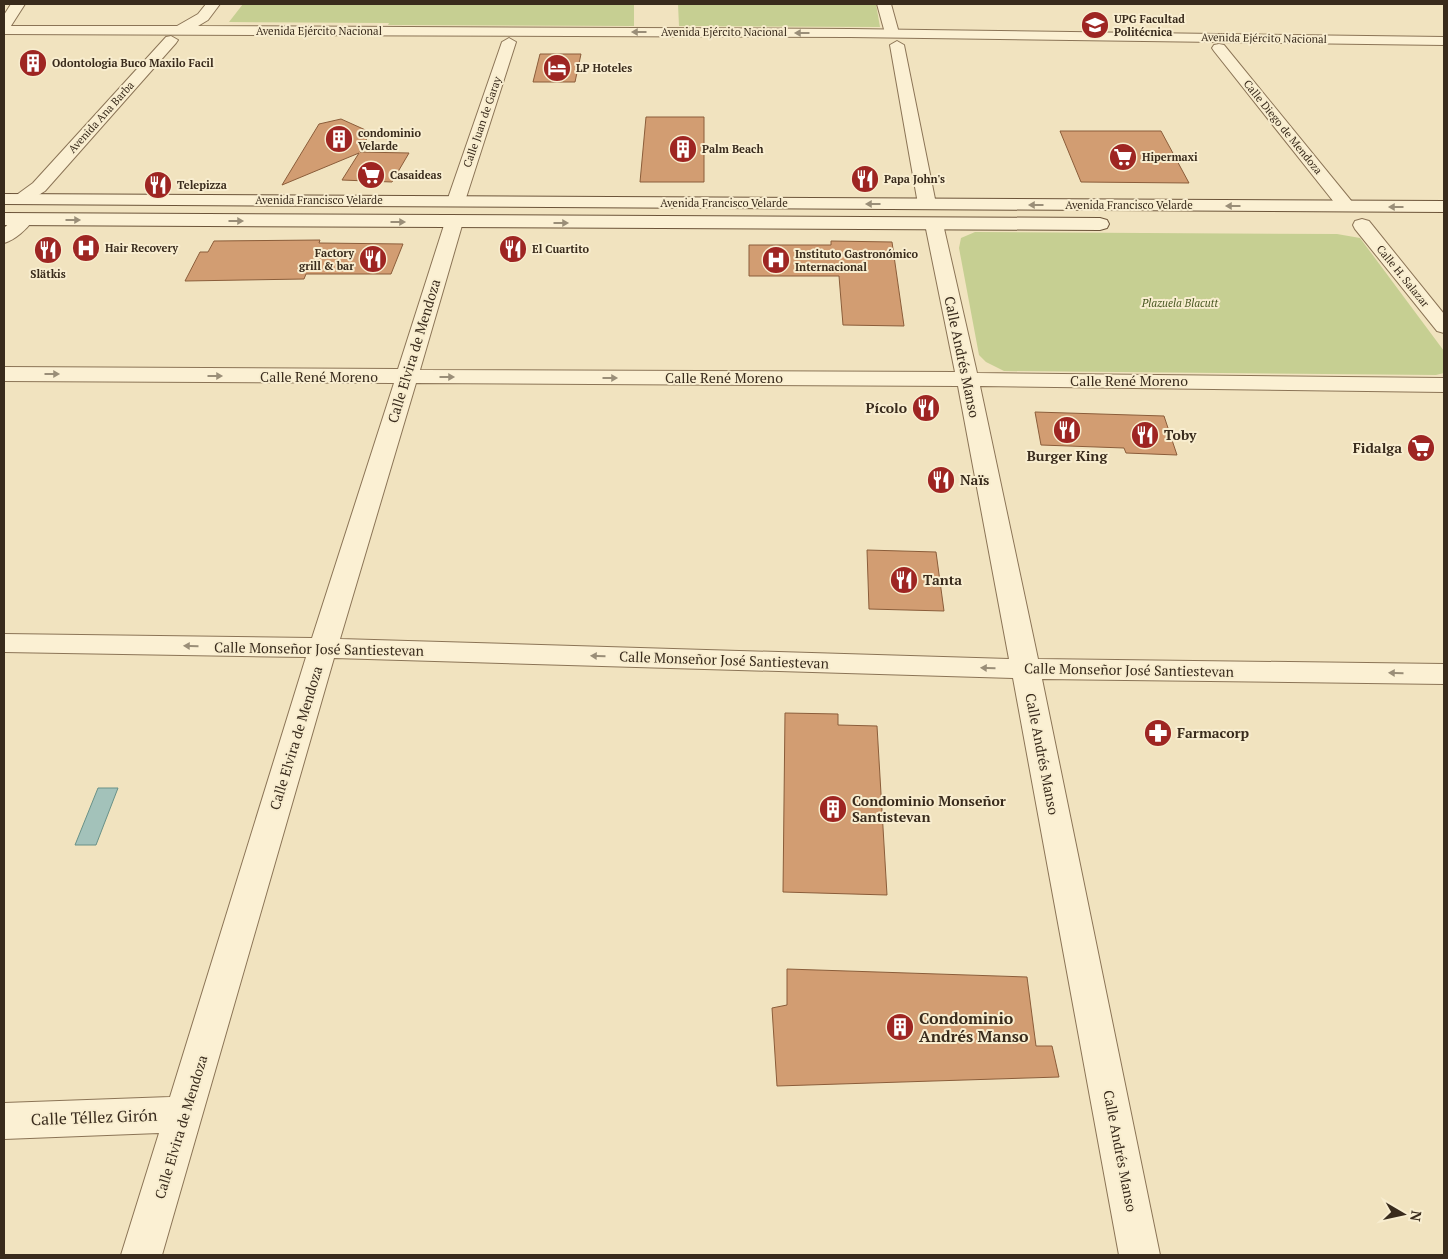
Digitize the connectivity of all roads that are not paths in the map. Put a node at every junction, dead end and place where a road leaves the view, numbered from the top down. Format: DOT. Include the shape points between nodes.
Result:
graph roads {
  1 [pos="18,4"];
  2 [pos="213,4"];
  3 [pos="884,4"];
  4 [pos="187,10"];
  5 [pos="4,28"];
  6 [pos="175,35"];
  7 [pos="510,38"];
  8 [pos="4,39"];
  9 [pos="893,39"];
  10 [pos="1444,41"];
  11 [pos="1218,44"];
  12 [pos="1444,51"];
  13 [pos="95,199"];
  14 [pos="9,200"];
  15 [pos="1444,207"];
  16 [pos="453,212"];
  17 [pos="930,214"];
  18 [pos="1353,217"];
  19 [pos="4,219"];
  20 [pos="24,220"];
  21 [pos="1118,224"];
  22 [pos="1388,225"];
  23 [pos="4,237"];
  24 [pos="1444,327"];
  25 [pos="4,374"];
  26 [pos="406,377"];
  27 [pos="966,379"];
  28 [pos="1444,385"];
  29 [pos="4,643"];
  30 [pos="323,648"];
  31 [pos="1026,669"];
  32 [pos="1444,674"];
  33 [pos="185,1114"];
  34 [pos="4,1121"];
  35 [pos="142,1255"];
  36 [pos="1140,1255"];
  1 -- 5 [label="street"];
  2 -- 6 [label="street, Avenida Ana Barba" via="203,17"];
  3 -- 9 [label="street, Calle Andrés Manso"];
  4 -- 6 [label="street, Avenida Ana Barba"];
  5 -- 6 [label="street, Avenida Ejército Nacional"];
  6 -- 7 [label="street, Avenida Ejército Nacional"];
  6 -- 8 [label="street, Avenida Ejército Nacional"];
  6 -- 14 [label="street, Avenida Ana Barba" via="38,187"];
  7 -- 9 [label="street, Avenida Ejército Nacional"];
  7 -- 16 [label="street, Calle Juan de Garay"];
  9 -- 11 [label="street, Avenida Ejército Nacional"];
  9 -- 17 [label="street, Calle Andrés Manso"];
  10 -- 11 [label="street, Avenida Ejército Nacional"];
  11 -- 12 [label="street, Avenida Ejército Nacional"];
  11 -- 18 [label="street, Calle Diego de Mendoza"];
  13 -- 14 [label="street, Avenida Francisco Velarde"];
  13 -- 16 [label="street, Avenida Francisco Velarde"];
  13 -- 20 [label="street" via="48,207"];
  15 -- 18 [label="street, Avenida Francisco Velarde, one-way"];
  16 -- 17 [label="street, Avenida Francisco Velarde"];
  20 -- 16 [label="street, Avenida Francisco Velarde, one-way"];
  16 -- 26 [label="street, Calle Elvira de Mendoza"];
  18 -- 17 [label="street, Avenida Francisco Velarde, one-way"];
  17 -- 21 [label="street, Avenida Francisco Velarde"];
  17 -- 27 [label="street, Calle Andrés Manso"];
  18 -- 22 [label="street, Avenida Francisco Velarde"];
  18 -- 24 [label="street, Calle H. Salazar"];
  19 -- 20 [label="street, Avenida Francisco Velarde"];
  20 -- 23 [label="street"];
  25 -- 26 [label="street, Calle René Moreno, one-way"];
  26 -- 27 [label="street, Calle René Moreno, one-way"];
  26 -- 30 [label="street, Calle Elvira de Mendoza"];
  27 -- 28 [label="street, Calle René Moreno"];
  27 -- 31 [label="street, Calle Andrés Manso"];
  30 -- 29 [label="street, Calle Monseñor José Santiestevan, one-way"];
  31 -- 30 [label="street, Calle Monseñor José Santiestevan, one-way"];
  30 -- 33 [label="street, Calle Elvira de Mendoza"];
  32 -- 31 [label="street, Calle Monseñor José Santiestevan, one-way"];
  31 -- 36 [label="street, Calle Andrés Manso"];
  33 -- 34 [label="street, Calle Téllez Girón"];
  33 -- 35 [label="street, Calle Elvira de Mendoza"];
}
